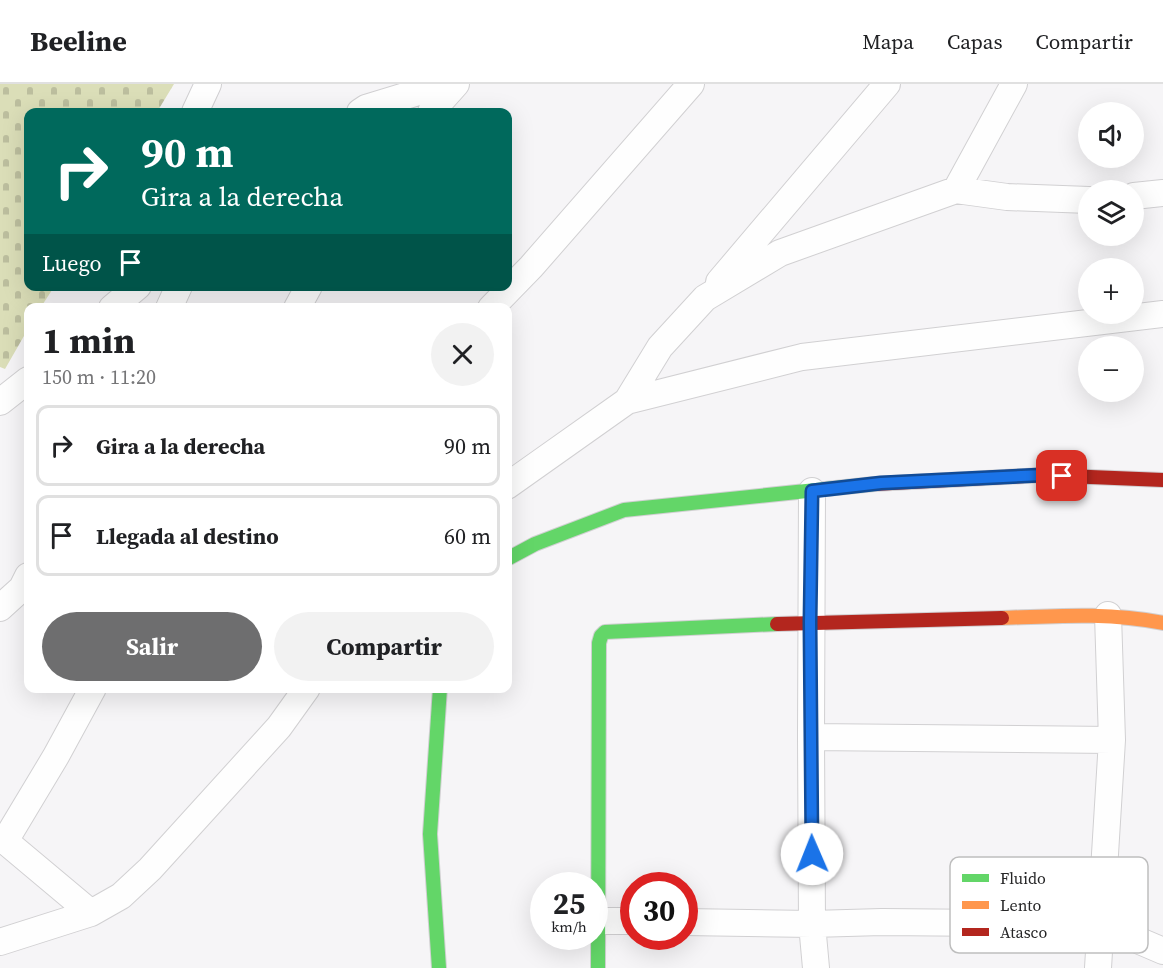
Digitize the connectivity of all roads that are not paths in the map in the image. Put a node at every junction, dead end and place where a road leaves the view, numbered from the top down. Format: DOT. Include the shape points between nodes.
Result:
graph roads {
  1 [pos="207,84"];
  2 [pos="444,84"];
  3 [pos="456,84"];
  4 [pos="691,84"];
  5 [pos="887,84"];
  6 [pos="1014,84"];
  7 [pos="197,108"];
  8 [pos="366,108"];
  9 [pos="435,108"];
  10 [pos="956,190"];
  11 [pos="1163,193"];
  12 [pos="1144,195"];
  13 [pos="1078,200"];
  14 [pos="512,286"];
  15 [pos="132,291"];
  16 [pos="508,291"];
  17 [pos="705,298"];
  18 [pos="117,303"];
  19 [pos="496,303"];
  20 [pos="1163,315"];
  21 [pos="24,383"];
  22 [pos="627,401"];
  23 [pos="0,402"];
  24 [pos="1163,480"];
  25 [pos="512,482"];
  26 [pos="812,491"];
  27 [pos="512,556"];
  28 [pos="24,584"];
  29 [pos="0,608"];
  30 [pos="1108,615"];
  31 [pos="1163,622"];
  32 [pos="810,623"];
  33 [pos="90,693"];
  34 [pos="303,693"];
  35 [pos="440,693"];
  36 [pos="811,737"];
  37 [pos="1112,740"];
  38 [pos="2,841"];
  39 [pos="1104,857"];
  40 [pos="600,872"];
  41 [pos="91,913"];
  42 [pos="698,922"];
  43 [pos="950,923"];
  44 [pos="812,924"];
  45 [pos="0,942"];
  46 [pos="1148,945"];
  47 [pos="599,950"];
  48 [pos="1163,951"];
  49 [pos="1099,953"];
  50 [pos="439,968"];
  51 [pos="598,968"];
  52 [pos="816,968"];
  53 [pos="1098,968"];
  1 -- 7 [label="street"];
  2 -- 8 [label="street"];
  3 -- 9 [label="street"];
  4 -- 14 [label="street"];
  5 -- 17 [label="street"];
  6 -- 10 [label="street"];
  10 -- 13 [label="street"];
  10 -- 17 [label="street" via="780,253"];
  11 -- 12 [label="street"];
  15 -- 18 [label="street"];
  16 -- 19 [label="street"];
  17 -- 22 [label="street" via="660,347"];
  20 -- 22 [label="street" via="802,357"];
  21 -- 23 [label="street"];
  22 -- 25 [label="street"];
  24 -- 26 [label="main road" via="1042,475 881,483"];
  26 -- 27 [label="main road" via="624,510"];
  26 -- 32 [label="street"];
  28 -- 29 [label="street"];
  30 -- 31 [label="main road"];
  30 -- 32 [label="main road"];
  30 -- 37 [label="street"];
  32 -- 36 [label="street"];
  32 -- 40 [label="main road" via="605,632 601,636"];
  33 -- 38 [label="street"];
  34 -- 41 [label="street" via="279,727 150,869 121,896"];
  35 -- 50 [label="main road" via="430,834"];
  36 -- 37 [label="street"];
  36 -- 44 [label="street"];
  37 -- 39 [label="street"];
  38 -- 41 [label="street"];
  41 -- 45 [label="street"];
  42 -- 44 [label="street"];
  43 -- 44 [label="street"];
  44 -- 52 [label="street"];
  46 -- 48 [label="street"];
  47 -- 51 [label="main road"];
  49 -- 53 [label="street"];
}
